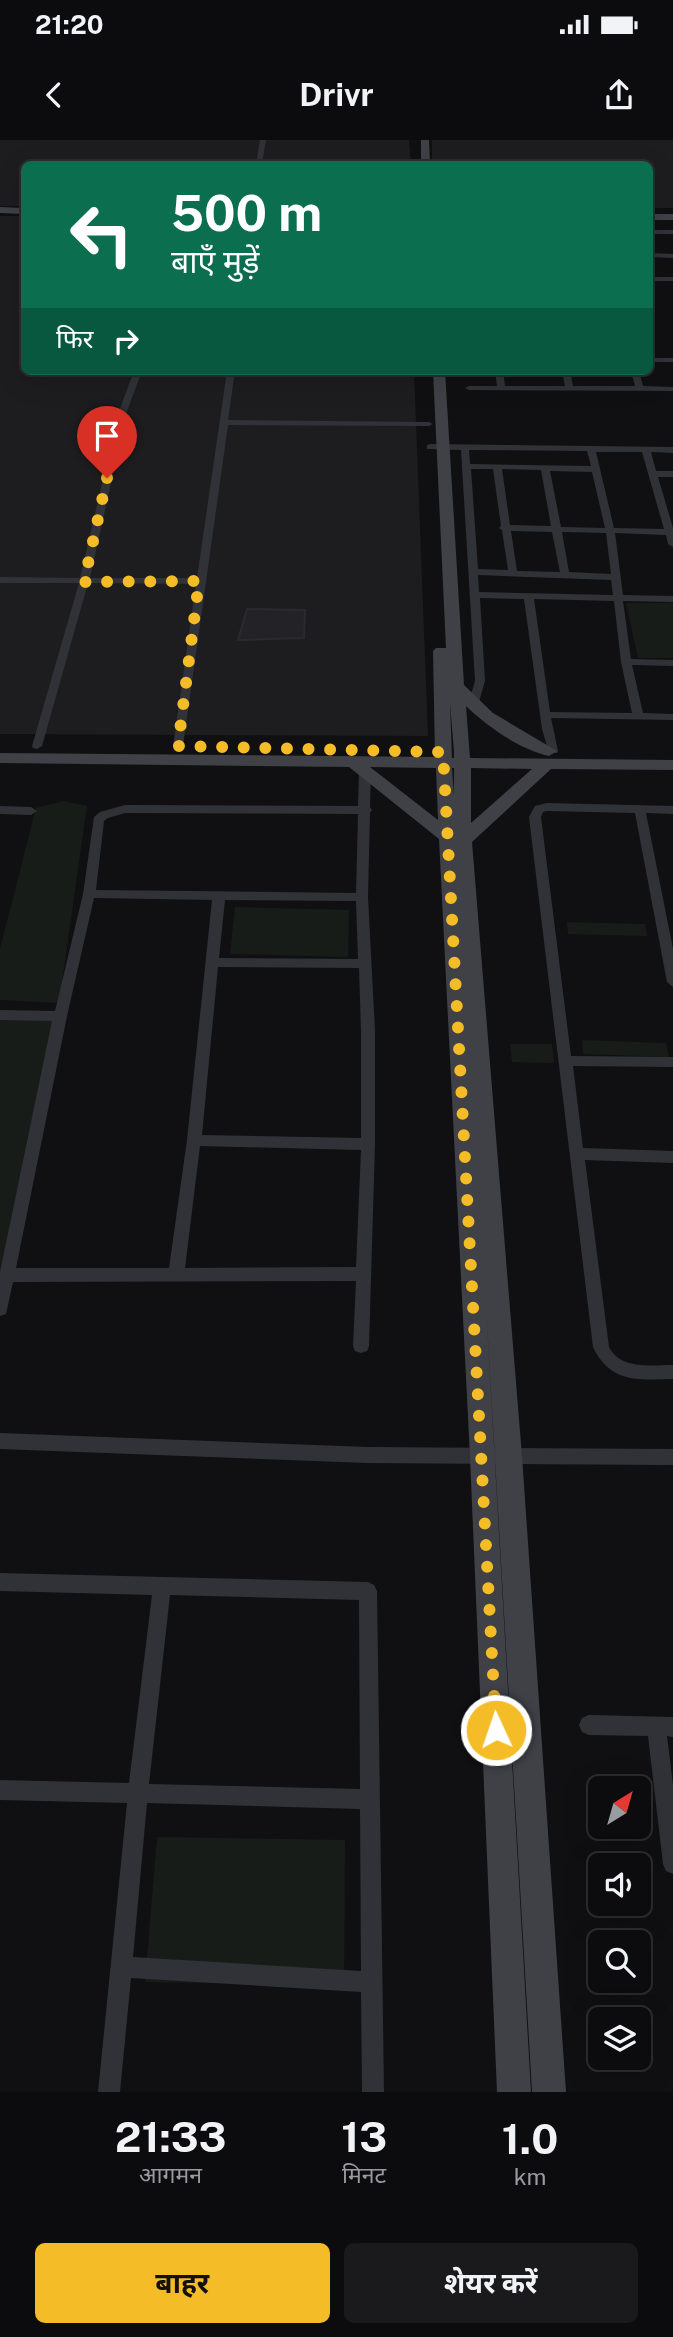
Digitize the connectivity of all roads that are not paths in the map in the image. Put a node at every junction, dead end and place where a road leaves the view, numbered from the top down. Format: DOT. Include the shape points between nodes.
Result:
graph roads {
  1 [pos="263,140"];
  2 [pos="415,140"];
  3 [pos="425,140"];
  4 [pos="260,161"];
  5 [pos="416,161"];
  6 [pos="426,161"];
  7 [pos="0,211"];
  8 [pos="21,211"];
  9 [pos="653,215"];
  10 [pos="673,215"];
  11 [pos="653,232"];
  12 [pos="673,232"];
  13 [pos="653,255"];
  14 [pos="673,256"];
  15 [pos="653,279"];
  16 [pos="672,279"];
  17 [pos="673,288"];
  18 [pos="653,360"];
  19 [pos="673,360"];
  20 [pos="137,375"];
  21 [pos="230,375"];
  22 [pos="426,375"];
  23 [pos="439,375"];
  24 [pos="499,375"];
  25 [pos="567,375"];
  26 [pos="636,375"];
  27 [pos="469,388"];
  28 [pos="501,388"];
  29 [pos="569,388"];
  30 [pos="640,389"];
  31 [pos="673,389"];
  32 [pos="223,422"];
  33 [pos="429,424"];
  34 [pos="437,447"];
  35 [pos="465,449"];
  36 [pos="591,450"];
  37 [pos="646,450"];
  38 [pos="673,450"];
  39 [pos="466,466"];
  40 [pos="497,466"];
  41 [pos="545,468"];
  42 [pos="595,469"];
  43 [pos="653,474"];
  44 [pos="673,474"];
  45 [pos="668,512"];
  46 [pos="504,528"];
  47 [pos="556,528"];
  48 [pos="610,530"];
  49 [pos="669,532"];
  50 [pos="673,544"];
  51 [pos="475,572"];
  52 [pos="513,574"];
  53 [pos="565,575"];
  54 [pos="616,577"];
  55 [pos="0,580"];
  56 [pos="199,581"];
  57 [pos="84,582"];
  58 [pos="476,595"];
  59 [pos="529,597"];
  60 [pos="617,598"];
  61 [pos="673,599"];
  62 [pos="626,662"];
  63 [pos="673,663"];
  64 [pos="457,686"];
  65 [pos="473,705"];
  66 [pos="545,715"];
  67 [pos="638,717"];
  68 [pos="673,718"];
  69 [pos="0,746"];
  70 [pos="37,746"];
  71 [pos="178,746"];
  72 [pos="673,752"];
  73 [pos="550,755"];
  74 [pos="0,758"];
  75 [pos="444,758"];
  76 [pos="462,758"];
  77 [pos="673,765"];
  78 [pos="359,767"];
  79 [pos="0,810"];
  80 [pos="366,810"];
  81 [pos="640,810"];
  82 [pos="673,810"];
  83 [pos="31,811"];
  84 [pos="455,839"];
  85 [pos="89,894"];
  86 [pos="219,895"];
  87 [pos="362,897"];
  88 [pos="212,962"];
  89 [pos="366,964"];
  90 [pos="673,982"];
  91 [pos="0,1015"];
  92 [pos="60,1016"];
  93 [pos="566,1061"];
  94 [pos="673,1062"];
  95 [pos="194,1140"];
  96 [pos="368,1144"];
  97 [pos="577,1154"];
  98 [pos="673,1157"];
  99 [pos="7,1275"];
  100 [pos="363,1275"];
  101 [pos="176,1276"];
  102 [pos="0,1309"];
  103 [pos="361,1346"];
  104 [pos="673,1372"];
  105 [pos="0,1441"];
  106 [pos="496,1456"];
  107 [pos="673,1457"];
  108 [pos="0,1582"];
  109 [pos="162,1588"];
  110 [pos="589,1725"];
  111 [pos="665,1727"];
  112 [pos="0,1790"];
  113 [pos="138,1794"];
  114 [pos="371,1799"];
  115 [pos="673,1864"];
  116 [pos="121,1967"];
  117 [pos="373,1982"];
  118 [pos="109,2092"];
  119 [pos="373,2092"];
  120 [pos="514,2092"];
  121 [pos="549,2092"];
  1 -- 4 [label="street"];
  2 -- 5 [label="main road"];
  3 -- 6 [label="main road"];
  7 -- 8 [label="main road"];
  9 -- 10 [label="main road"];
  11 -- 12 [label="street"];
  13 -- 14 [label="street"];
  15 -- 16 [label="street"];
  16 -- 17 [label="street"];
  18 -- 19 [label="street"];
  20 -- 57 [label="street" via="121,419"];
  21 -- 32 [label="street"];
  22 -- 33 [label="main road"];
  23 -- 34 [label="main road"];
  24 -- 28 [label="street"];
  25 -- 29 [label="street"];
  26 -- 30 [label="street"];
  27 -- 28 [label="street"];
  28 -- 29 [label="street"];
  29 -- 30 [label="street"];
  30 -- 31 [label="street"];
  32 -- 33 [label="street"];
  32 -- 56 [label="street"];
  33 -- 34 [label="main road"];
  34 -- 35 [label="street"];
  34 -- 64 [label="main road"];
  34 -- 75 [label="main road"];
  35 -- 36 [label="street"];
  35 -- 39 [label="street"];
  36 -- 37 [label="street"];
  36 -- 42 [label="street"];
  37 -- 38 [label="street"];
  37 -- 43 [label="street"];
  39 -- 40 [label="street"];
  39 -- 51 [label="street"];
  40 -- 41 [label="street"];
  40 -- 46 [label="street"];
  41 -- 42 [label="street"];
  41 -- 47 [label="street"];
  42 -- 48 [label="street"];
  43 -- 44 [label="street"];
  43 -- 45 [label="street"];
  45 -- 49 [label="street"];
  46 -- 47 [label="street"];
  46 -- 52 [label="street"];
  47 -- 48 [label="street"];
  47 -- 53 [label="street"];
  48 -- 49 [label="street"];
  48 -- 54 [label="street"];
  49 -- 50 [label="street"];
  51 -- 52 [label="street"];
  51 -- 58 [label="street"];
  52 -- 53 [label="street"];
  53 -- 54 [label="street"];
  54 -- 60 [label="street"];
  55 -- 57 [label="street"];
  56 -- 57 [label="street"];
  56 -- 71 [label="street"];
  57 -- 70 [label="street"];
  58 -- 59 [label="street"];
  58 -- 65 [label="street" via="480,681"];
  59 -- 60 [label="street"];
  59 -- 66 [label="street"];
  60 -- 61 [label="street"];
  60 -- 62 [label="street"];
  62 -- 63 [label="street"];
  62 -- 67 [label="street"];
  64 -- 65 [label="main road"];
  64 -- 76 [label="main road"];
  65 -- 73 [label="main road"];
  66 -- 67 [label="street"];
  66 -- 73 [label="street"];
  67 -- 68 [label="street"];
  69 -- 70 [label="main road"];
  70 -- 71 [label="main road"];
  71 -- 75 [label="main road"];
  72 -- 73 [label="main road"];
  73 -- 76 [label="main road"];
  73 -- 77 [label="main road"];
  73 -- 84 [label="main road"];
  74 -- 78 [label="main road"];
  75 -- 76 [label="main road"];
  75 -- 78 [label="main road"];
  75 -- 84 [label="main road"];
  76 -- 84 [label="main road"];
  78 -- 80 [label="street"];
  78 -- 84 [label="main road"];
  79 -- 83 [label="street"];
  80 -- 85 [label="street" via="113,811 98,820"];
  80 -- 87 [label="street"];
  81 -- 82 [label="street"];
  81 -- 90 [label="street"];
  81 -- 93 [label="street" via="547,807 536,812"];
  84 -- 106 [label="main road"];
  85 -- 86 [label="street"];
  85 -- 92 [label="street"];
  86 -- 87 [label="street"];
  86 -- 88 [label="street"];
  87 -- 89 [label="street"];
  88 -- 89 [label="street"];
  88 -- 95 [label="street"];
  89 -- 96 [label="street"];
  91 -- 92 [label="street"];
  92 -- 99 [label="street"];
  93 -- 94 [label="street"];
  93 -- 97 [label="street"];
  95 -- 96 [label="street"];
  95 -- 101 [label="street"];
  96 -- 100 [label="street"];
  97 -- 98 [label="street"];
  97 -- 104 [label="street" via="604,1357 620,1369"];
  99 -- 101 [label="street"];
  99 -- 102 [label="street"];
  100 -- 101 [label="street"];
  100 -- 103 [label="street"];
  105 -- 106 [label="street"];
  106 -- 107 [label="street"];
  106 -- 120 [label="main road"];
  106 -- 121 [label="main road"];
  108 -- 109 [label="street"];
  109 -- 113 [label="street"];
  109 -- 114 [label="street" via="368,1591"];
  110 -- 111 [label="street"];
  111 -- 115 [label="street"];
  112 -- 113 [label="street"];
  113 -- 114 [label="street"];
  113 -- 116 [label="street"];
  114 -- 117 [label="street"];
  116 -- 117 [label="street"];
  116 -- 118 [label="street"];
  117 -- 119 [label="street"];
}
